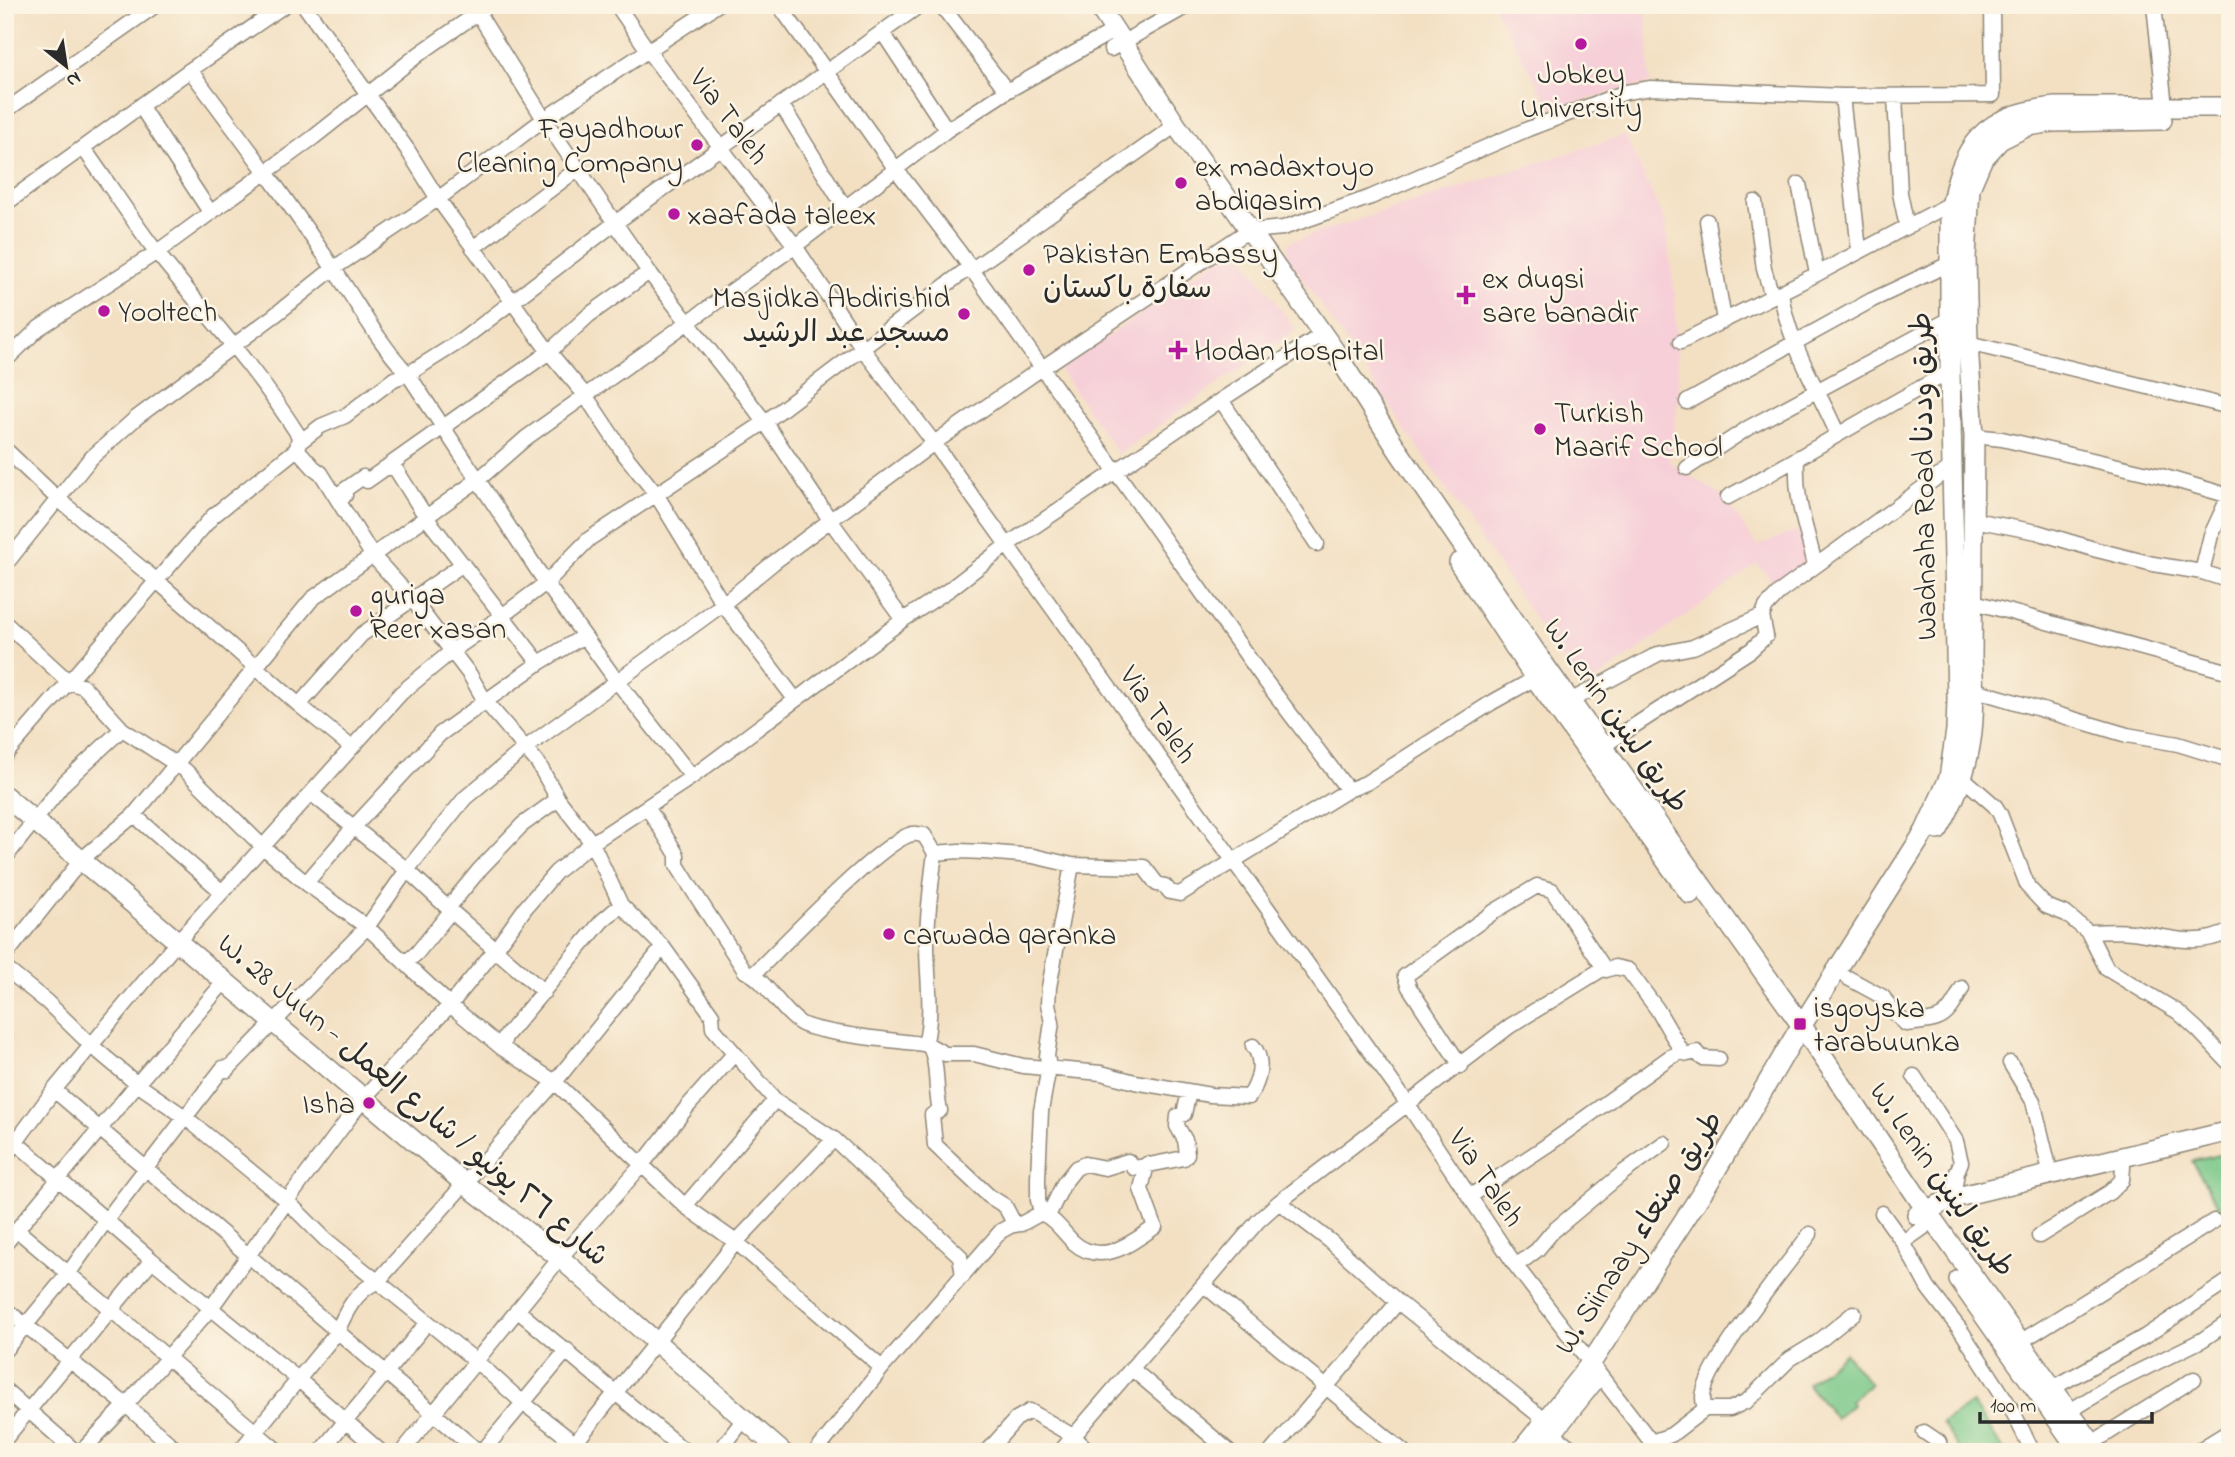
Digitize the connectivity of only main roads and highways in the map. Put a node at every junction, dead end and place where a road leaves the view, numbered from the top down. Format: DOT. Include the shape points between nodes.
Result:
graph roads {
  1 [pos="1082,5"];
  2 [pos="1098,5"];
  3 [pos="1113,39"];
  4 [pos="2230,107"];
  5 [pos="2230,118"];
  6 [pos="1246,234"];
  7 [pos="1541,674"];
  8 [pos="5,796"];
  9 [pos="1715,918"];
  10 [pos="1802,1036"];
  11 [pos="2230,1132"];
  12 [pos="2230,1140"];
  13 [pos="1924,1219"];
  14 [pos="1549,1427"];
  15 [pos="2090,1449"];
  16 [pos="782,1452"];
  17 [pos="1520,1452"];
  18 [pos="1537,1452"];
  1 -- 3 [label="main road"];
  2 -- 3 [label="main road"];
  3 -- 6 [label="main road"];
  4 -- 10 [label="main road, Wadnaha Road طريق وددنا" via="2056,107 1994,123 1966,155 1952,202 1957,699 1949,778 1925,831"];
  5 -- 10 [label="main road, Wadnaha Road طريق وددنا" via="2028,126 2000,140 1982,160 1970,188 1966,258 1974,436 1971,749 1955,801 1848,978"];
  6 -- 7 [label="main road" via="1312,341"];
  6 -- 7 [label="main road, W. Lenin طريق لينين" via="1334,351"];
  7 -- 9 [label="main road"];
  7 -- 9 [label="main road, W. Lenin طريق لينين" via="1570,701 1603,746"];
  8 -- 16 [label="main road, W. 28 Juun - شارع ٢٦ يونيو / شارع العمل" via="464,1183 560,1258"];
  9 -- 10 [label="main road, W. Lenin طريق لينين"];
  10 -- 13 [label="main road, W. Lenin طريق لينين"];
  10 -- 14 [label="main road, W. Siinaay طريق صنعاء" via="1595,1369"];
  11 -- 13 [label="main road" via="1953,1198"];
  12 -- 13 [label="main road"];
  13 -- 15 [label="main road"];
  13 -- 15 [label="main road, W. Lenin طريق لينين" via="2070,1410"];
  14 -- 17 [label="main road, W. Siinaay طريق صنعاء"];
  14 -- 18 [label="main road"];
}
